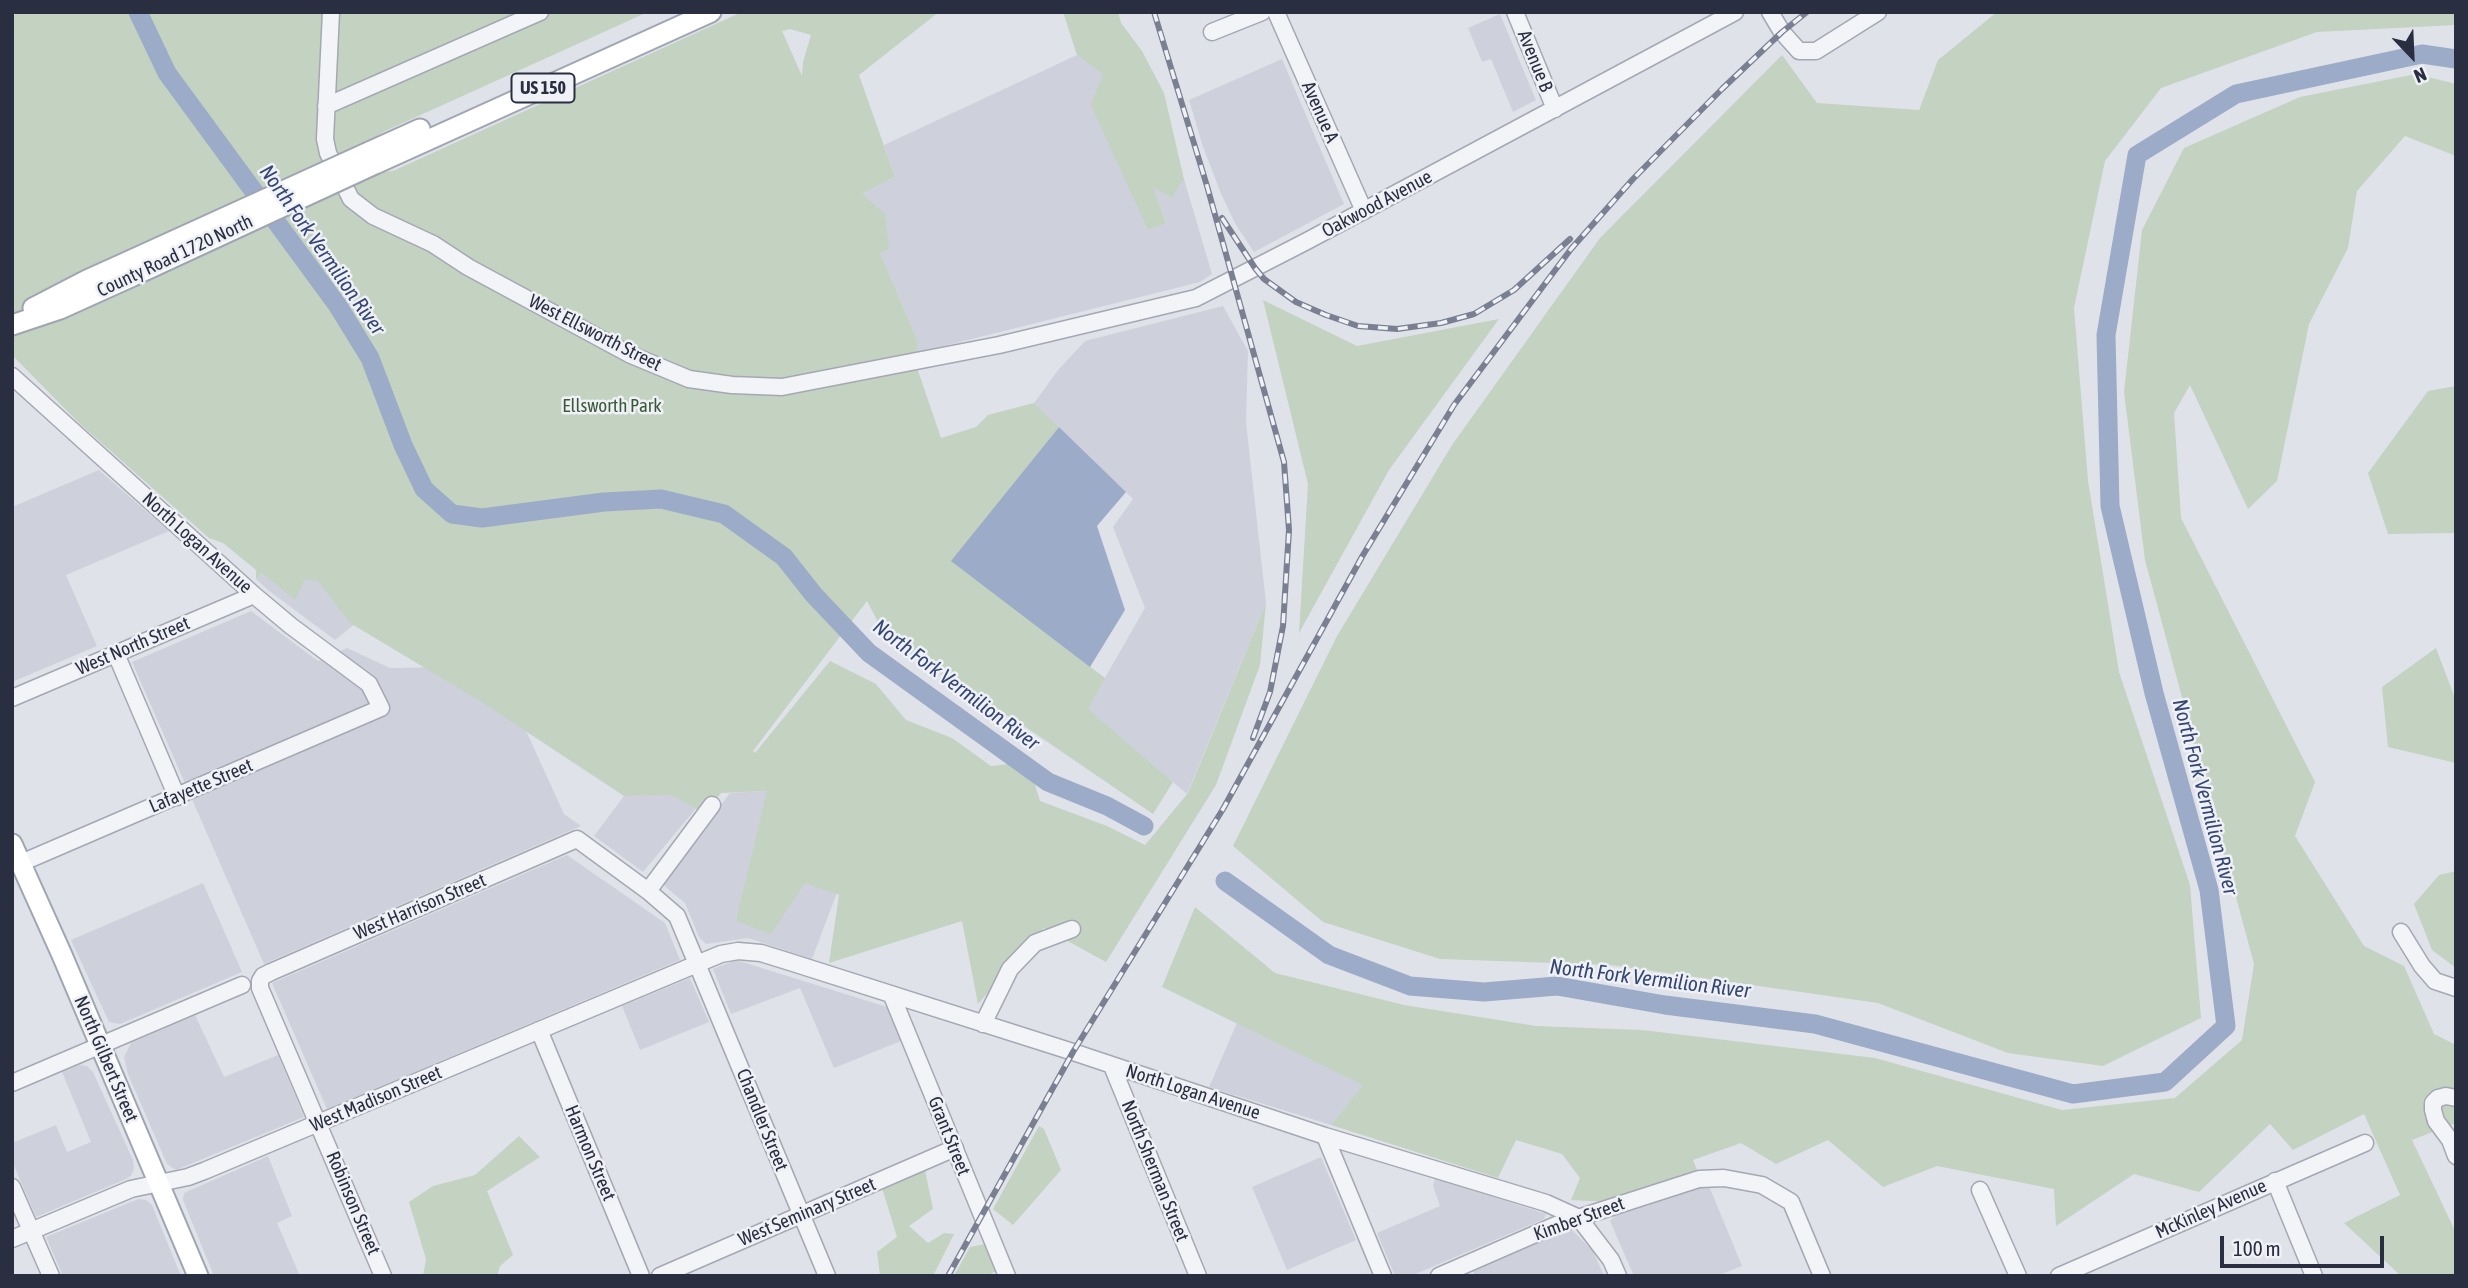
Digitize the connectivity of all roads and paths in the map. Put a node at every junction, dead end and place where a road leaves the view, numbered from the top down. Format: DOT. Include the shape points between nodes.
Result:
graph roads {
  1 [pos="331,12"];
  2 [pos="540,12"];
  3 [pos="680,12"];
  4 [pos="710,12"];
  5 [pos="1262,12"];
  6 [pos="1276,12"];
  7 [pos="1515,12"];
  8 [pos="1735,12"];
  9 [pos="1770,12"];
  10 [pos="1878,12"];
  11 [pos="1212,33"];
  12 [pos="326,106"];
  13 [pos="1555,109"];
  14 [pos="372,158"];
  15 [pos="1364,211"];
  16 [pos="12,323"];
  17 [pos="999,345"];
  18 [pos="12,376"];
  19 [pos="254,595"];
  20 [pos="116,654"];
  21 [pos="12,698"];
  22 [pos="381,708"];
  23 [pos="177,797"];
  24 [pos="712,805"];
  25 [pos="12,844"];
  26 [pos="20,863"];
  27 [pos="648,891"];
  28 [pos="1072,929"];
  29 [pos="2401,932"];
  30 [pos="738,951"];
  31 [pos="697,964"];
  32 [pos="263,975"];
  33 [pos="242,985"];
  34 [pos="2456,988"];
  35 [pos="892,996"];
  36 [pos="983,1024"];
  37 [pos="540,1030"];
  38 [pos="101,1045"];
  39 [pos="1112,1066"];
  40 [pos="12,1083"];
  41 [pos="2456,1098"];
  42 [pos="319,1123"];
  43 [pos="2456,1124"];
  44 [pos="1325,1136"];
  45 [pos="2449,1140"];
  46 [pos="2365,1143"];
  47 [pos="955,1148"];
  48 [pos="2456,1156"];
  49 [pos="2275,1181"];
  50 [pos="159,1184"];
  51 [pos="12,1187"];
  52 [pos="1980,1190"];
  53 [pos="800,1215"];
  54 [pos="1578,1218"];
  55 [pos="31,1231"];
  56 [pos="12,1239"];
  57 [pos="51,1276"];
  58 [pos="198,1276"];
  59 [pos="383,1276"];
  60 [pos="641,1276"];
  61 [pos="660,1276"];
  62 [pos="827,1276"];
  63 [pos="1007,1276"];
  64 [pos="1198,1276"];
  65 [pos="1383,1276"];
  66 [pos="1438,1276"];
  67 [pos="1618,1276"];
  68 [pos="1822,1276"];
  69 [pos="2018,1276"];
  70 [pos="2059,1276"];
  71 [pos="2314,1276"];
  1 -- 12 [label="street, West Ellsworth Street"];
  2 -- 12 [label="street"];
  3 -- 14 [label="main road, US 150"];
  4 -- 14 [label="main road, US 150"];
  5 -- 11 [label="street"];
  6 -- 15 [label="street, Avenue A"];
  7 -- 13 [label="street, Avenue B"];
  8 -- 13 [label="street, Oakwood Avenue"];
  9 -- 10 [label="street" via="1799,51 1816,51"];
  12 -- 17 [label="street, West Ellsworth Street" via="328,153 351,199 373,216 433,244 629,354 689,379 782,387"];
  13 -- 15 [label="street, Oakwood Avenue"];
  14 -- 16 [label="main road, County Road 1720 North / US 150, bridge" via="130,269 87,280"];
  15 -- 17 [label="street, Oakwood Avenue" via="1196,298"];
  18 -- 19 [label="street, North Logan Avenue"];
  19 -- 20 [label="street, West North Street"];
  19 -- 22 [label="street, North Logan Avenue" via="369,684"];
  20 -- 21 [label="street, West North Street"];
  20 -- 23 [label="street"];
  22 -- 23 [label="street, Lafayette Street"];
  23 -- 26 [label="street, Lafayette Street"];
  24 -- 27 [label="street"];
  25 -- 26 [label="main road, North Gilbert Street"];
  26 -- 38 [label="main road, North Gilbert Street"];
  27 -- 31 [label="street" via="677,916"];
  27 -- 32 [label="street, West Harrison Street" via="578,839"];
  28 -- 36 [label="street" via="1035,943 1010,969"];
  29 -- 34 [label="street" via="2435,981"];
  30 -- 31 [label="street, West Madison Street"];
  30 -- 35 [label="street, North Logan Avenue" via="761,953"];
  31 -- 37 [label="street, West Madison Street"];
  31 -- 53 [label="street, Chandler Street"];
  32 -- 42 [label="street, Robinson Street" via="260,988"];
  33 -- 38 [label="street"];
  35 -- 36 [label="street, North Logan Avenue"];
  35 -- 47 [label="street, Grant Street"];
  36 -- 39 [label="street, North Logan Avenue"];
  37 -- 42 [label="street, West Madison Street"];
  37 -- 60 [label="street, Harmon Street"];
  38 -- 40 [label="street"];
  38 -- 50 [label="main road, North Gilbert Street"];
  39 -- 44 [label="street, North Logan Avenue"];
  39 -- 64 [label="street, North Sherman Street"];
  41 -- 45 [label="street" via="2446,1096 2433,1103 2436,1121"];
  42 -- 50 [label="street, West Madison Street" via="204,1171"];
  42 -- 59 [label="street, Robinson Street"];
  43 -- 45 [label="street"];
  44 -- 54 [label="street, North Logan Avenue" via="1546,1203"];
  44 -- 65 [label="street"];
  45 -- 48 [label="street"];
  46 -- 49 [label="street, McKinley Avenue"];
  47 -- 53 [label="street, West Seminary Street"];
  47 -- 63 [label="street, Grant Street"];
  49 -- 70 [label="street, McKinley Avenue"];
  49 -- 71 [label="street"];
  50 -- 55 [label="street, West Madison Street" via="131,1189"];
  50 -- 58 [label="main road, North Gilbert Street"];
  51 -- 55 [label="street"];
  52 -- 69 [label="street"];
  53 -- 61 [label="street, West Seminary Street"];
  53 -- 62 [label="street, Chandler Street"];
  54 -- 66 [label="street, Kimber Street"];
  54 -- 67 [label="street, North Logan Avenue"];
  54 -- 68 [label="street, Kimber Street" via="1699,1179 1762,1185 1791,1202"];
  55 -- 56 [label="street, West Madison Street"];
  55 -- 57 [label="street"];
}
